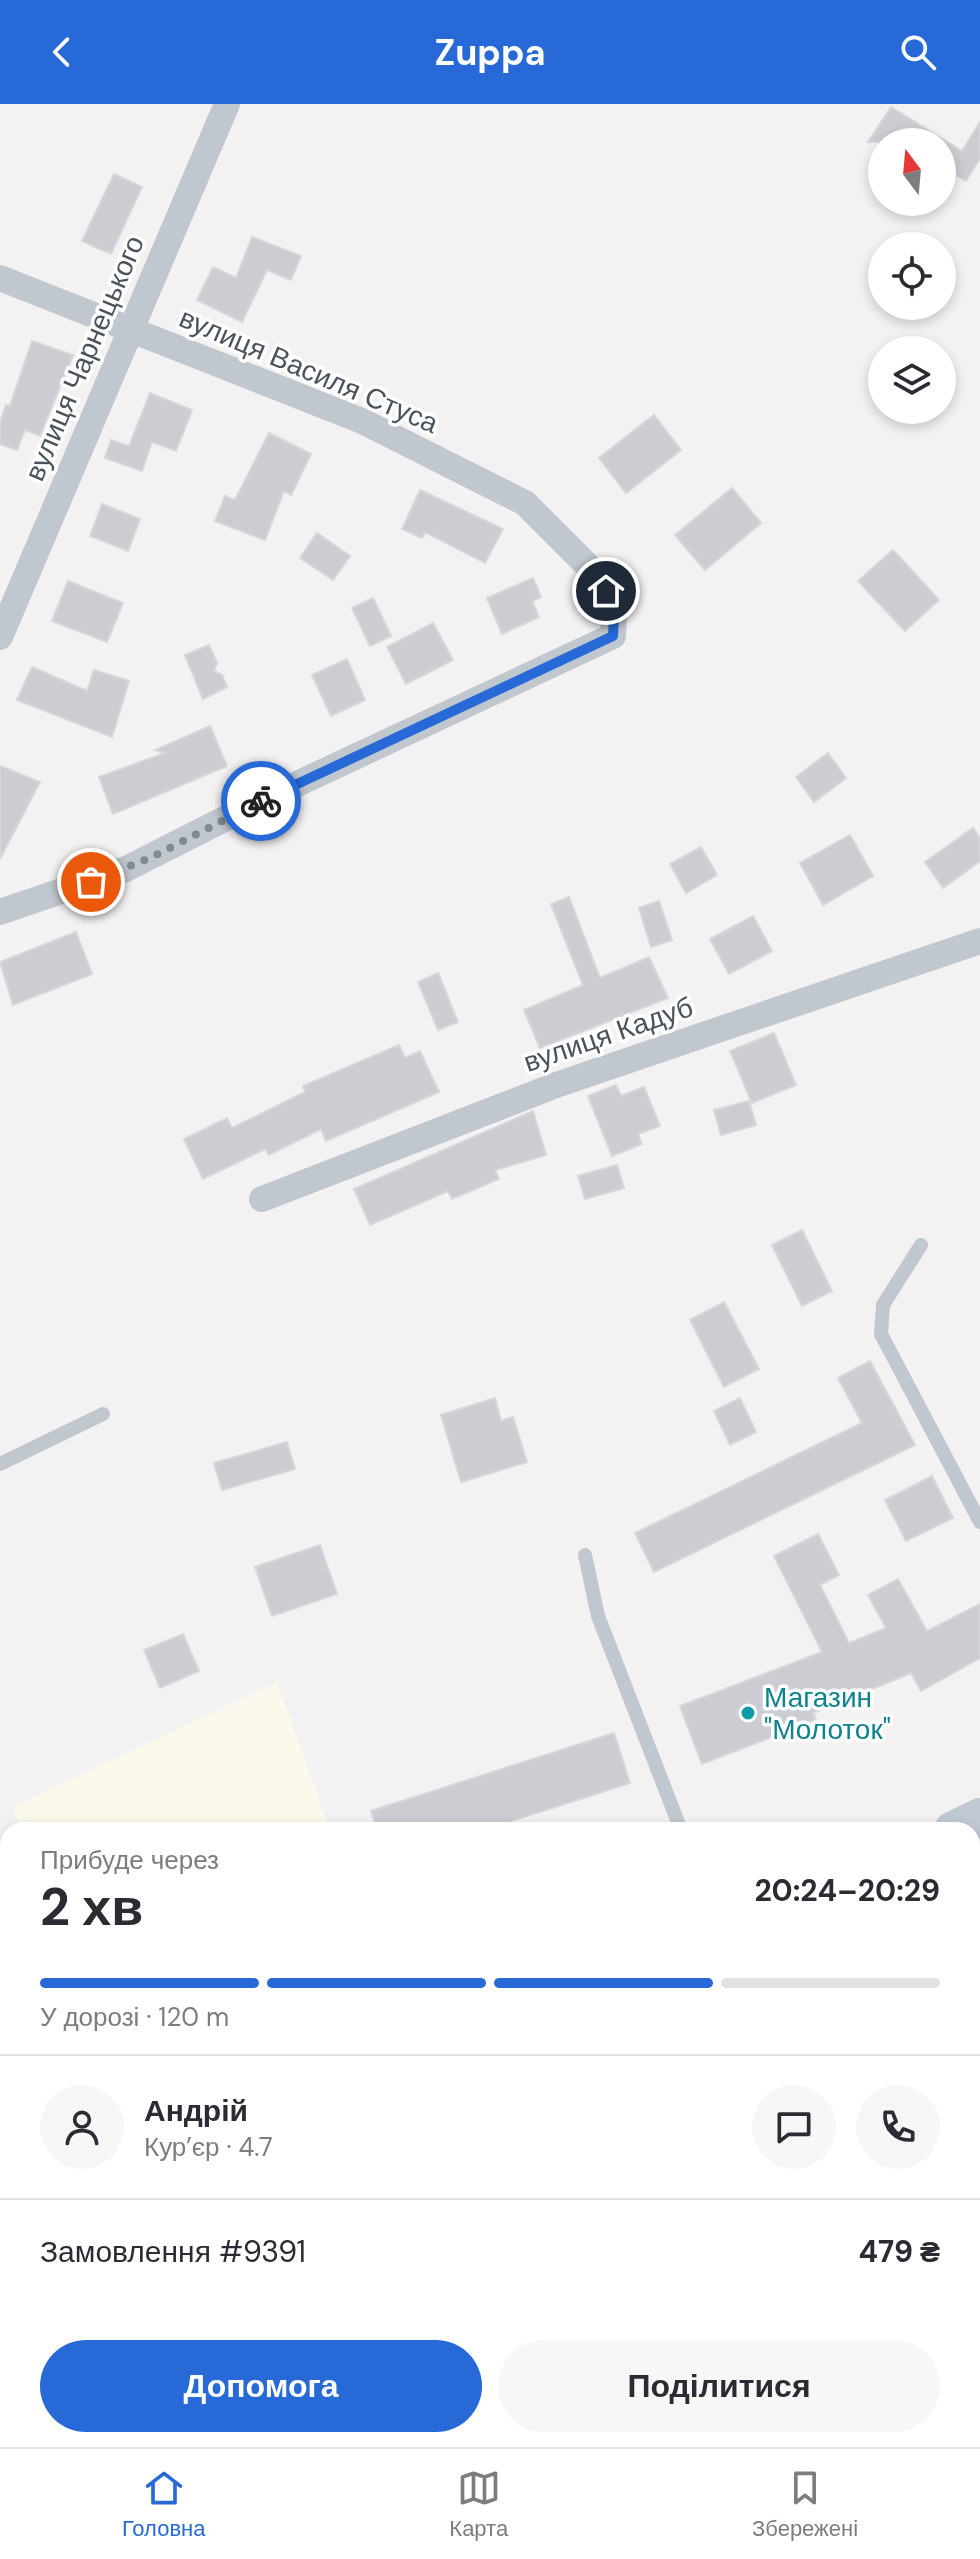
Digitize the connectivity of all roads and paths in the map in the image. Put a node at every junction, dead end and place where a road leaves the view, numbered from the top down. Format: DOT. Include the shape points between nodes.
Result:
graph roads {
  1 [pos="227,104"];
  2 [pos="0,278"];
  3 [pos="131,330"];
  4 [pos="0,637"];
  5 [pos="0,912"];
  6 [pos="980,941"];
  7 [pos="262,1199"];
  8 [pos="921,1245"];
  9 [pos="103,1414"];
  10 [pos="0,1464"];
  11 [pos="980,1522"];
  12 [pos="585,1555"];
  13 [pos="678,1822"];
  1 -- 3 [label="street, вулиця Чарнецького"];
  2 -- 3 [label="street, вулиця Василя Стуса"];
  3 -- 4 [label="street, вулиця Чарнецького"];
  3 -- 5 [label="street, вулиця Василя Стуса" via="362,421 525,503 606,591 614,615 613,636 126,869"];
  6 -- 7 [label="street, вулиця Кадуб" via="559,1084"];
  8 -- 11 [label="lane" via="883,1305 881,1334"];
  9 -- 10 [label="lane"];
  12 -- 13 [label="lane" via="598,1616"];
}
